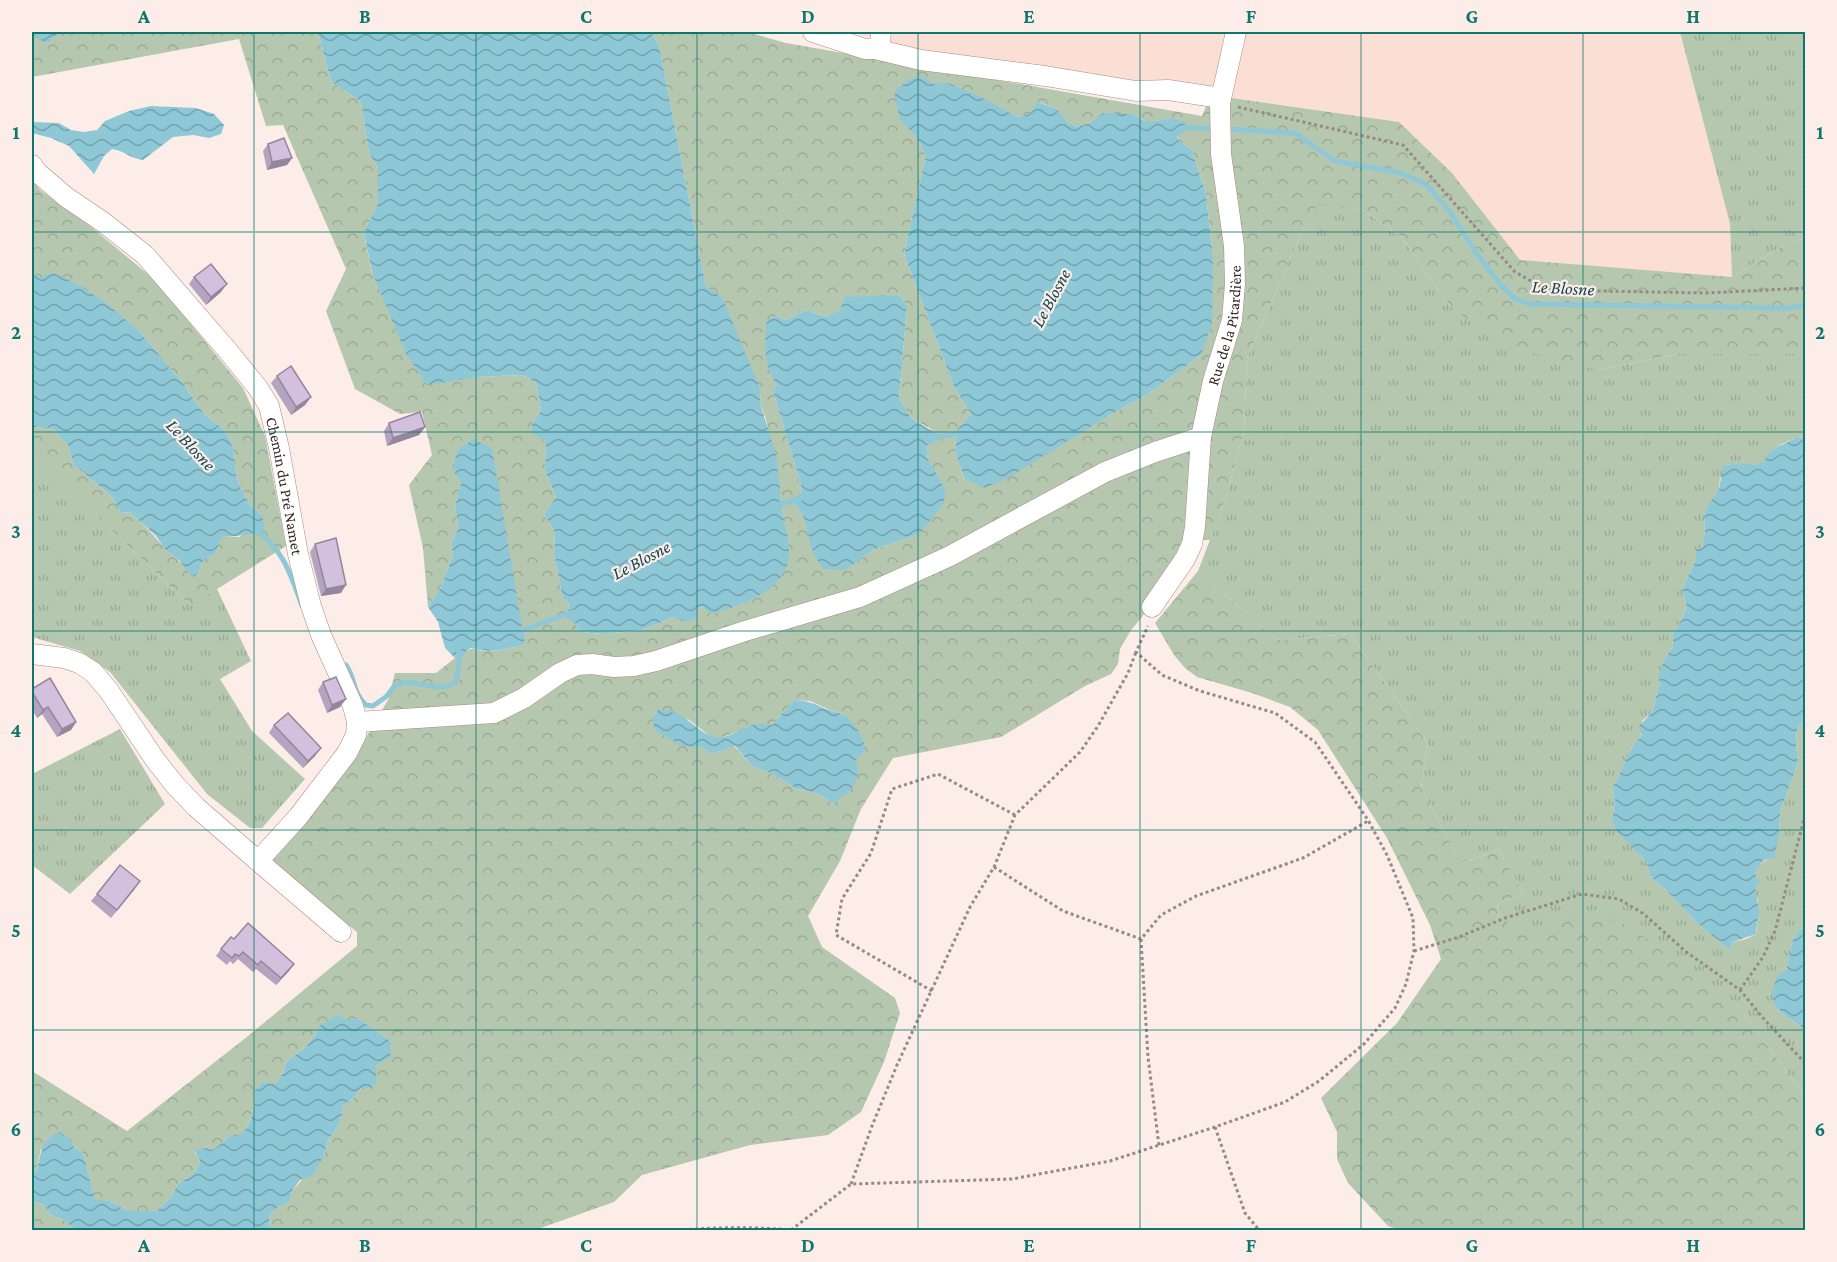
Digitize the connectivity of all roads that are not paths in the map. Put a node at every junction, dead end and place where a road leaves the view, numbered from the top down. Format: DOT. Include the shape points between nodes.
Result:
graph roads {
  1 [pos="813,32"];
  2 [pos="1236,32"];
  3 [pos="878,40"];
  4 [pos="1221,100"];
  5 [pos="32,165"];
  6 [pos="1201,437"];
  7 [pos="1152,607"];
  8 [pos="32,654"];
  9 [pos="357,722"];
  10 [pos="258,861"];
  11 [pos="341,932"];
  1 -- 3 [label="street" via="865,49"];
  2 -- 4 [label="street, Rue de la Pitardière"];
  3 -- 4 [label="street" via="921,60"];
  4 -- 6 [label="street, Rue de la Pitardière" via="1221,154 1235,284 1232,320"];
  5 -- 9 [label="street, Chemin du Pré Namet" via="66,197 145,255 234,358 269,406 311,606"];
  6 -- 7 [label="street, Rue de la Pitardière" via="1192,544"];
  6 -- 9 [label="street" via="1105,472 950,556 860,597 656,661 634,666 577,665 494,713"];
  8 -- 10 [label="street" via="64,658 93,672 175,785"];
  9 -- 10 [label="street" via="356,735 347,753"];
  10 -- 11 [label="street"];
}
